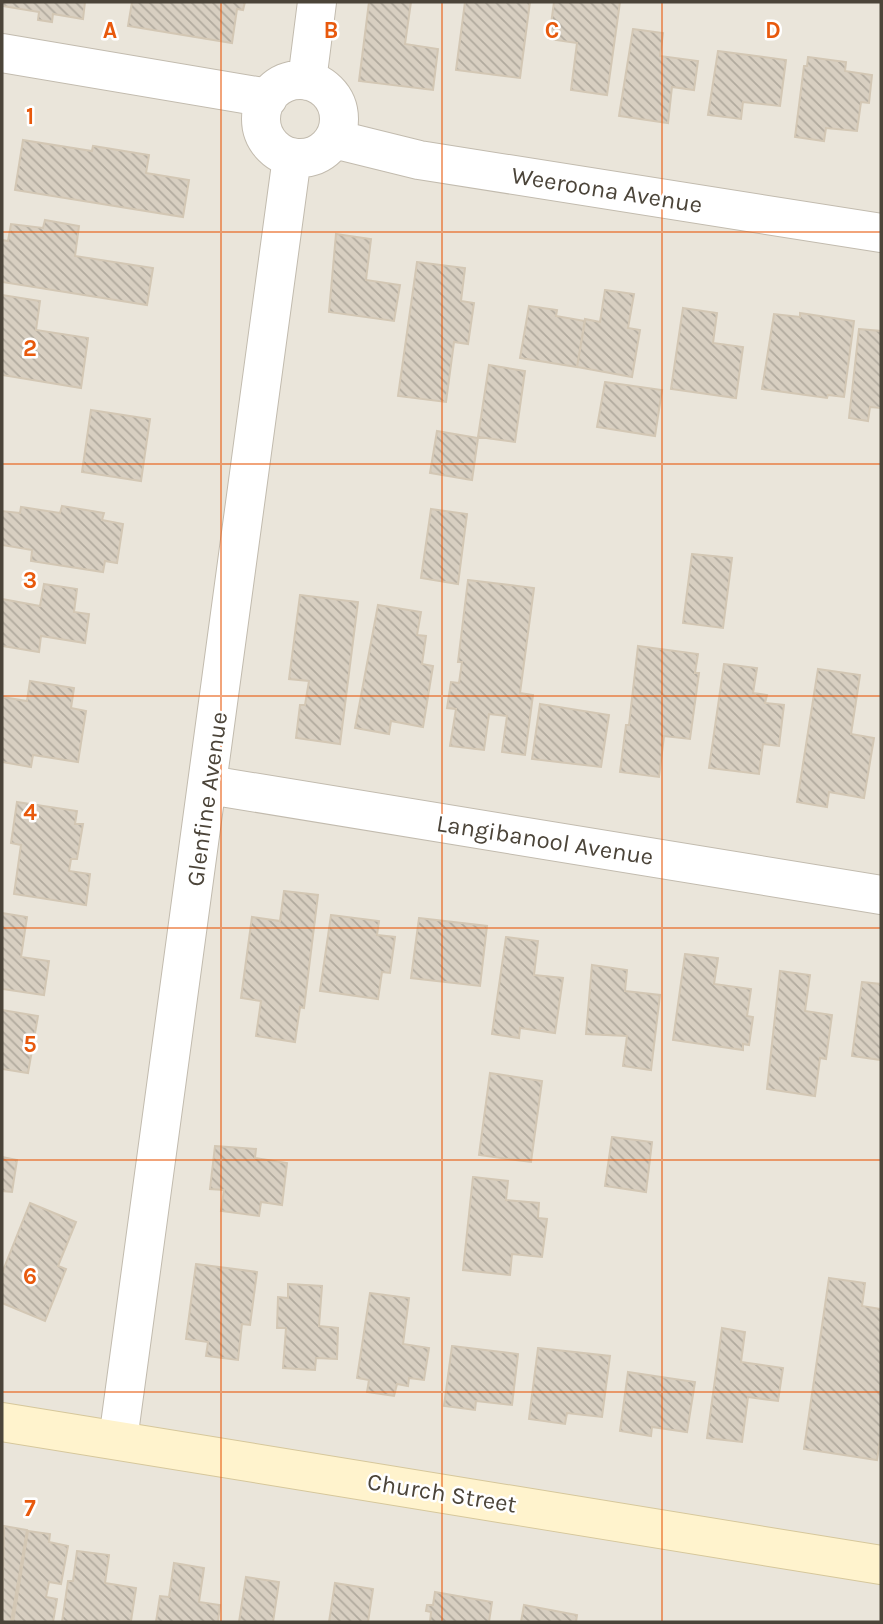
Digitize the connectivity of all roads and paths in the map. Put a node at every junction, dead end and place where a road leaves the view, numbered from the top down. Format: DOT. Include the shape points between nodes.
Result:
graph roads {
  1 [pos="317,2"];
  2 [pos="2,53"];
  3 [pos="307,81"];
  4 [pos="268,98"];
  5 [pos="334,139"];
  6 [pos="292,158"];
  7 [pos="881,233"];
  8 [pos="209,785"];
  9 [pos="881,895"];
  10 [pos="2,1422"];
  11 [pos="118,1440"];
  12 [pos="881,1565"];
  1 -- 3 [label="street"];
  2 -- 4 [label="street"];
  3 -- 4 [label="street" via="285,84"];
  3 -- 5 [label="street" via="329,92 336,103 340,115"];
  4 -- 6 [label="street" via="262,109 264,134 271,145"];
  5 -- 6 [label="street" via="316,155"];
  5 -- 7 [label="street, Weeroona Avenue" via="419,160"];
  6 -- 8 [label="street, Glenfine Avenue"];
  8 -- 9 [label="street, Langibanool Avenue"];
  8 -- 11 [label="street, Glenfine Avenue"];
  10 -- 11 [label="main road, Church Street"];
  11 -- 12 [label="main road, Church Street"];
}
